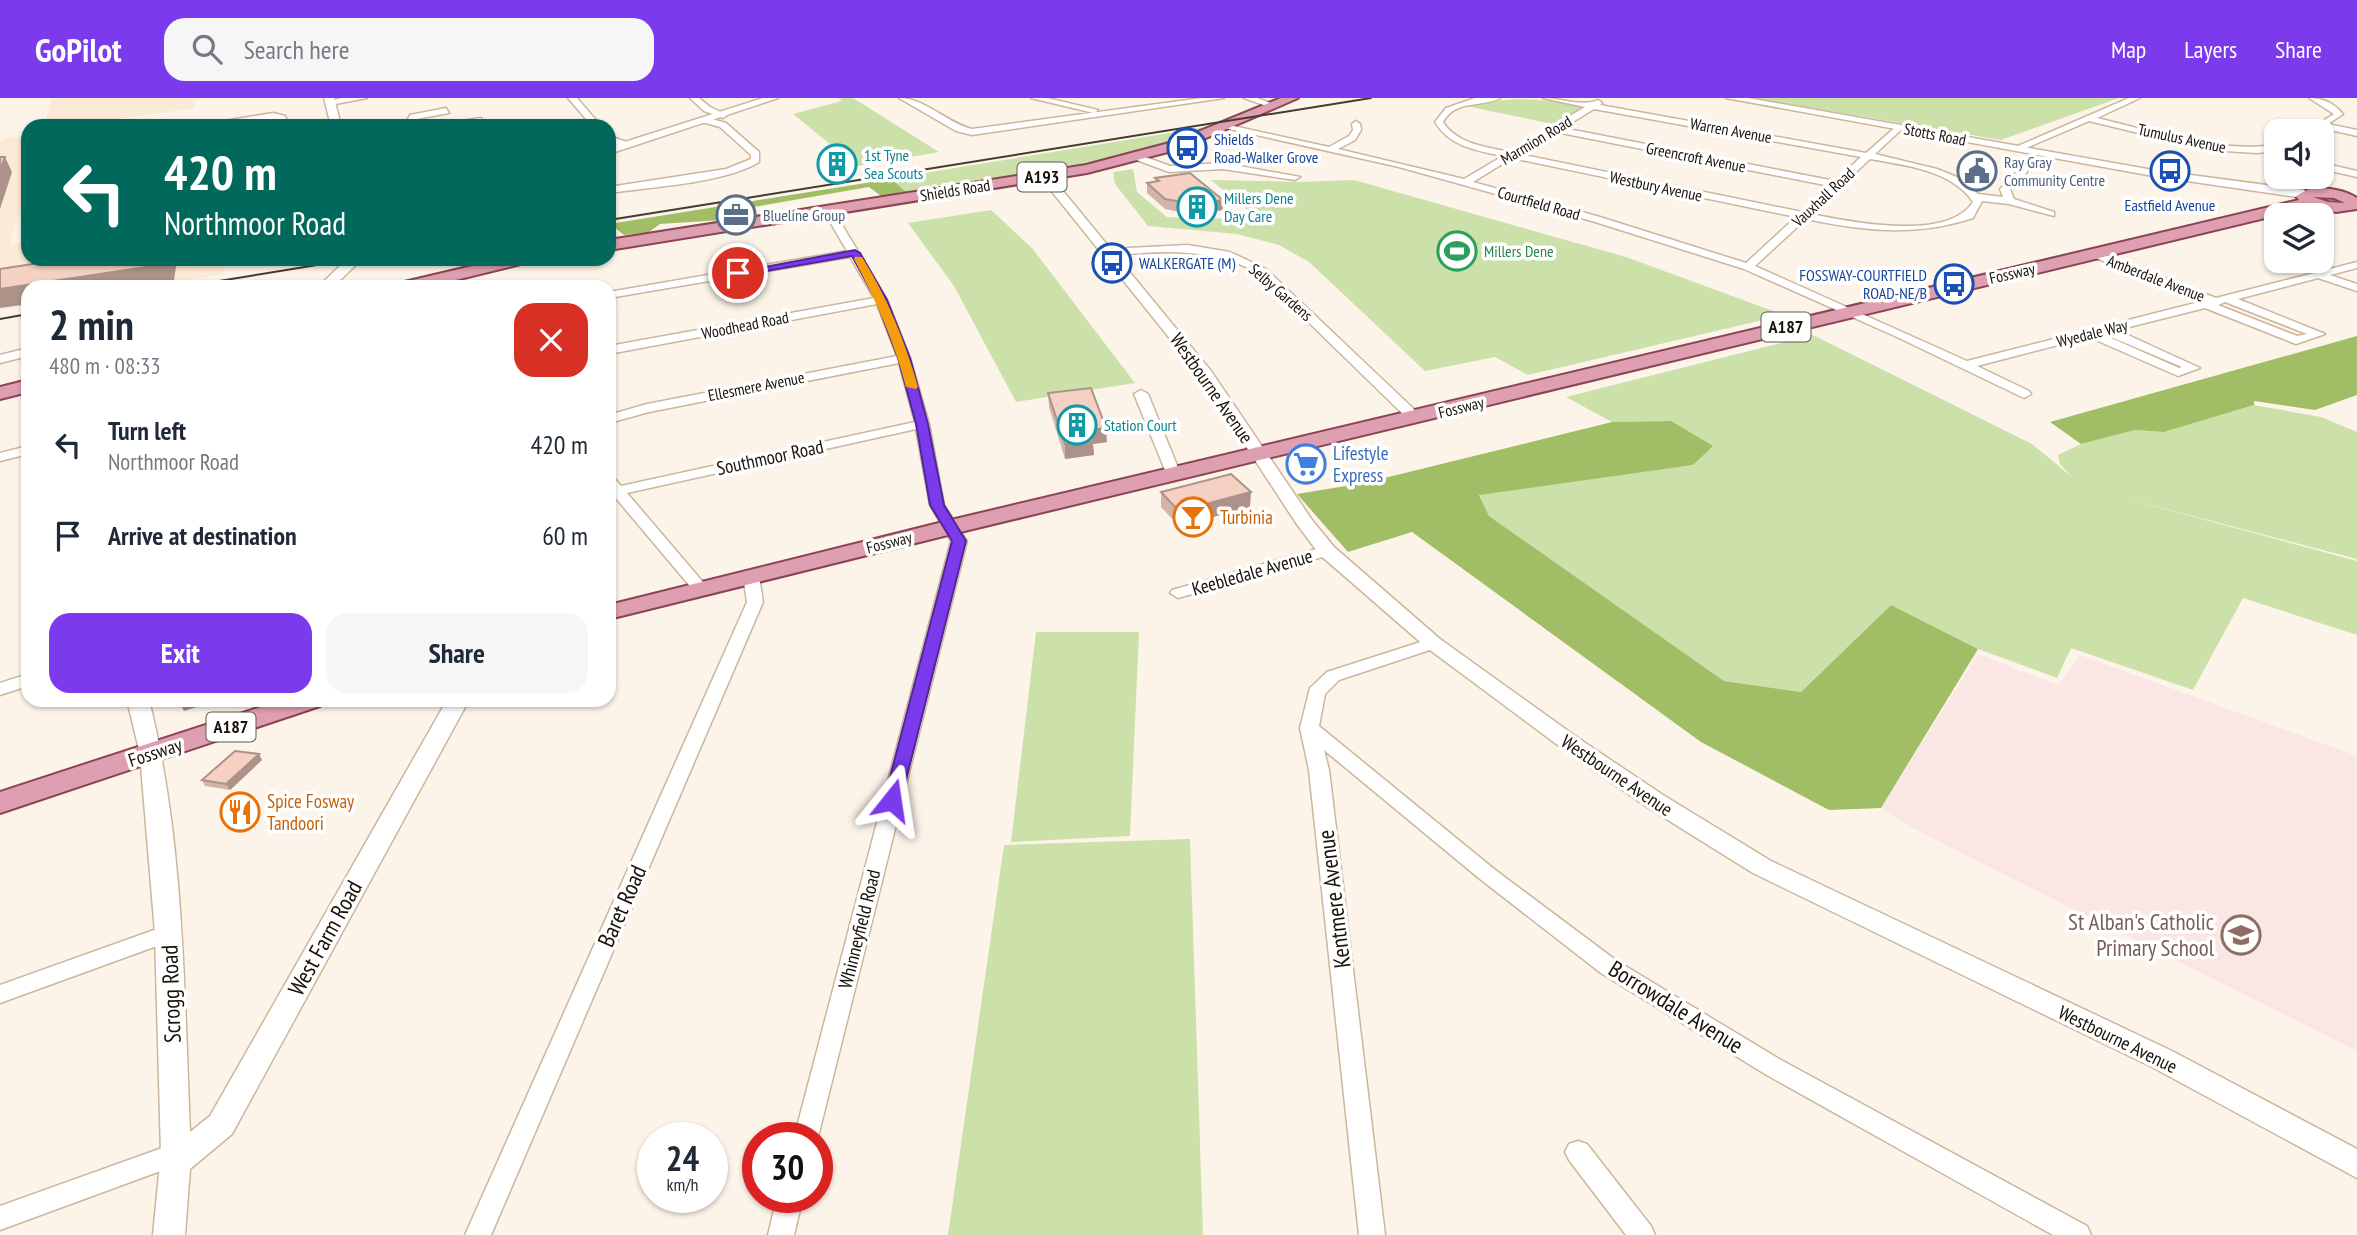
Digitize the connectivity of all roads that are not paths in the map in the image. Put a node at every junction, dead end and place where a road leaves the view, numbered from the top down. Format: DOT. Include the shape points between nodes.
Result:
graph roads {
  1 [pos="363,98"];
  2 [pos="572,98"];
  3 [pos="694,98"];
  4 [pos="773,98"];
  5 [pos="906,98"];
  6 [pos="1035,98"];
  7 [pos="1220,98"];
  8 [pos="1248,98"];
  9 [pos="1292,98"];
  10 [pos="1496,98"];
  11 [pos="1547,98"];
  12 [pos="1607,98"];
  13 [pos="1731,98"];
  14 [pos="2136,98"];
  15 [pos="2313,98"];
  16 [pos="330,100"];
  17 [pos="1594,105"];
  18 [pos="1272,106"];
  19 [pos="446,111"];
  20 [pos="1118,112"];
  21 [pos="723,115"];
  22 [pos="2088,118"];
  23 [pos="229,119"];
  24 [pos="280,119"];
  25 [pos="334,119"];
  26 [pos="412,119"];
  27 [pos="591,119"];
  28 [pos="2332,119"];
  29 [pos="705,120"];
  30 [pos="1051,122"];
  31 [pos="1356,124"];
  32 [pos="1220,127"];
  33 [pos="1899,127"];
  34 [pos="2334,128"];
  35 [pos="1555,129"];
  36 [pos="2357,133"];
  37 [pos="616,141"];
  38 [pos="627,145"];
  39 [pos="1333,148"];
  40 [pos="616,149"];
  41 [pos="2016,149"];
  42 [pos="2262,150"];
  43 [pos="1511,155"];
  44 [pos="1868,155"];
  45 [pos="1137,157"];
  46 [pos="2008,162"];
  47 [pos="2334,169"];
  48 [pos="2357,174"];
  49 [pos="1045,176"];
  50 [pos="1295,177"];
  51 [pos="1466,182"];
  52 [pos="1836,184"];
  53 [pos="616,189"];
  54 [pos="2357,192"];
  55 [pos="1976,197"];
  56 [pos="2308,198"];
  57 [pos="2010,201"];
  58 [pos="2348,205"];
  59 [pos="828,210"];
  60 [pos="2050,214"];
  61 [pos="1802,216"];
  62 [pos="616,244"];
  63 [pos="855,253"];
  64 [pos="1109,253"];
  65 [pos="2095,254"];
  66 [pos="2357,265"];
  67 [pos="348,266"];
  68 [pos="498,266"];
  69 [pos="1748,267"];
  70 [pos="2334,271"];
  71 [pos="2334,272"];
  72 [pos="2326,273"];
  73 [pos="2319,275"];
  74 [pos="332,280"];
  75 [pos="447,280"];
  76 [pos="2357,280"];
  77 [pos="2357,288"];
  78 [pos="616,294"];
  79 [pos="881,300"];
  80 [pos="2216,302"];
  81 [pos="1849,311"];
  82 [pos="2106,330"];
  83 [pos="2091,334"];
  84 [pos="616,350"];
  85 [pos="21,354"];
  86 [pos="904,358"];
  87 [pos="0,359"];
  88 [pos="1967,365"];
  89 [pos="21,388"];
  90 [pos="0,393"];
  91 [pos="1141,394"];
  92 [pos="2024,394"];
  93 [pos="616,417"];
  94 [pos="1415,418"];
  95 [pos="922,424"];
  96 [pos="21,452"];
  97 [pos="1259,455"];
  98 [pos="0,457"];
  99 [pos="1174,475"];
  100 [pos="616,486"];
  101 [pos="616,488"];
  102 [pos="951,527"];
  103 [pos="1327,551"];
  104 [pos="751,576"];
  105 [pos="700,588"];
  106 [pos="1178,593"];
  107 [pos="616,610"];
  108 [pos="1433,643"];
  109 [pos="21,682"];
  110 [pos="0,689"];
  111 [pos="140,707"];
  112 [pos="289,707"];
  113 [pos="454,707"];
  114 [pos="1309,728"];
  115 [pos="151,754"];
  116 [pos="0,803"];
  117 [pos="168,933"];
  118 [pos="0,994"];
  119 [pos="810,1122"];
  120 [pos="1578,1152"];
  121 [pos="176,1158"];
  122 [pos="2357,1164"];
  123 [pos="786,1213"];
  124 [pos="0,1217"];
  125 [pos="169,1235"];
  126 [pos="478,1235"];
  127 [pos="780,1235"];
  128 [pos="1372,1235"];
  129 [pos="1642,1235"];
  130 [pos="2078,1235"];
  1 -- 16 [label="street"];
  2 -- 27 [label="street"];
  3 -- 21 [label="street"];
  4 -- 21 [label="street"];
  5 -- 30 [label="street" via="959,129 978,132"];
  6 -- 20 [label="street"];
  6 -- 30 [label="street"];
  7 -- 20 [label="street"];
  8 -- 18 [label="street"];
  9 -- 18 [label="main road, Shields Road / A193"];
  10 -- 43 [label="street, Westbury Avenue" via="1454,107 1439,122 1444,131 1466,143"];
  11 -- 17 [label="street, Warren Avenue"];
  12 -- 17 [label="street, Marmion Road"];
  13 -- 33 [label="street, Stotts Road"];
  14 -- 22 [label="street"];
  15 -- 28 [label="street" via="2339,114"];
  16 -- 25 [label="street"];
  17 -- 35 [label="street, Marmion Road"];
  17 -- 44 [label="street, Warren Avenue"];
  18 -- 32 [label="main road, Shields Road / A193"];
  19 -- 26 [label="street"];
  20 -- 30 [label="street"];
  21 -- 29 [label="street"];
  22 -- 41 [label="street"];
  22 -- 42 [label="street, Tumulus Avenue" via="2214,147"];
  23 -- 24 [label="street"];
  29 -- 38 [label="street"];
  29 -- 53 [label="street" via="723,125 756,154 756,160 735,170"];
  31 -- 39 [label="street" via="1352,138"];
  32 -- 39 [label="street, Courtfield Road"];
  32 -- 45 [label="main road, Shields Road / A193"];
  33 -- 41 [label="street, Stotts Road"];
  33 -- 44 [label="street, Vauxhall Road"];
  34 -- 36 [label="street"];
  35 -- 43 [label="street, Marmion Road"];
  35 -- 52 [label="street, Greencroft Avenue"];
  37 -- 38 [label="street"];
  38 -- 40 [label="street"];
  39 -- 51 [label="street, Courtfield Road"];
  41 -- 56 [label="street, Stotts Road"];
  43 -- 51 [label="street, Marmion Road"];
  43 -- 61 [label="street, Westbury Avenue"];
  44 -- 52 [label="street, Vauxhall Road"];
  44 -- 55 [label="street, Warren Avenue" via="1941,175"];
  45 -- 49 [label="main road, Shields Road / A193"];
  45 -- 50 [label="street" via="1168,169 1223,166"];
  46 -- 57 [label="street" via="2024,170 2005,189"];
  47 -- 48 [label="street"];
  49 -- 59 [label="main road, Shields Road / A193"];
  49 -- 64 [label="street, Westbourne Avenue"];
  51 -- 69 [label="street, Courtfield Road"];
  52 -- 61 [label="street, Vauxhall Road"];
  54 -- 58 [label="main road, A187"];
  55 -- 57 [label="street"];
  55 -- 61 [label="street, Westbury Avenue" via="1976,208 1969,216 1928,227 1861,227"];
  56 -- 58 [label="main road, Fossway / A187"];
  56 -- 65 [label="main road, Fossway / A187"];
  57 -- 60 [label="street"];
  59 -- 62 [label="main road, Shields Road / A193"];
  59 -- 63 [label="street, Whinneyfield Road"];
  61 -- 69 [label="street, Vauxhall Road"];
  63 -- 78 [label="street"];
  63 -- 79 [label="street, Whinneyfield Road"];
  64 -- 94 [label="street, Selby Gardens" via="1198,249 1249,262"];
  64 -- 97 [label="street, Westbourne Avenue" via="1206,373"];
  65 -- 80 [label="street, Amberdale Avenue"];
  65 -- 81 [label="main road, Fossway / A187"];
  66 -- 70 [label="street, Wyedale Way"];
  67 -- 74 [label="street"];
  68 -- 75 [label="main road"];
  69 -- 81 [label="street, Courtfield Road"];
  71 -- 76 [label="street"];
  72 -- 73 [label="street, Wyedale Way"];
  73 -- 77 [label="street"];
  73 -- 80 [label="street, Wyedale Way"];
  79 -- 84 [label="street, Woodhead Road"];
  79 -- 86 [label="street, Whinneyfield Road"];
  80 -- 80 [label="street, Amberdale Avenue" via="2297,340 2319,334"];
  80 -- 82 [label="street, Wyedale Way"];
  81 -- 88 [label="street"];
  81 -- 94 [label="main road, Fossway / A187"];
  82 -- 83 [label="street, Wyedale Way"];
  82 -- 83 [label="street" via="2194,368 2178,372"];
  83 -- 88 [label="street, Wyedale Way"];
  85 -- 87 [label="street"];
  86 -- 93 [label="street, Ellesmere Avenue"];
  86 -- 95 [label="street, Whinneyfield Road"];
  88 -- 92 [label="street"];
  89 -- 90 [label="main road"];
  91 -- 99 [label="street"];
  94 -- 97 [label="main road, Fossway / A187"];
  95 -- 100 [label="street, Southmoor Road"];
  95 -- 102 [label="street, Whinneyfield Road" via="937,505"];
  96 -- 98 [label="street"];
  97 -- 99 [label="main road, Fossway / A187"];
  97 -- 103 [label="street, Westbourne Avenue"];
  99 -- 102 [label="main road, Fossway / A187"];
  101 -- 105 [label="street"];
  102 -- 104 [label="main road, Fossway / A187"];
  102 -- 119 [label="street, Whinneyfield Road" via="959,541"];
  103 -- 106 [label="street, Keebledale Avenue"];
  103 -- 108 [label="street, Westbourne Avenue"];
  104 -- 105 [label="main road, Fossway / A187"];
  104 -- 126 [label="street, Baret Road" via="755,602"];
  105 -- 107 [label="main road, Fossway / A187"];
  108 -- 114 [label="street, Kentmere Avenue" via="1333,676 1316,692"];
  108 -- 122 [label="street, Westbourne Avenue" via="1655,801 1762,867 2162,1059"];
  109 -- 110 [label="street"];
  111 -- 115 [label="street, Scrogg Road"];
  112 -- 115 [label="main road, Fossway / A187"];
  113 -- 121 [label="street, West Farm Road" via="221,1125"];
  114 -- 128 [label="street, Kentmere Avenue" via="1319,771"];
  114 -- 130 [label="street, Borrowdale Avenue" via="1609,967 1773,1067"];
  115 -- 116 [label="main road, Fossway / A187"];
  115 -- 117 [label="street, Scrogg Road"];
  117 -- 118 [label="street"];
  117 -- 121 [label="street, Scrogg Road"];
  120 -- 129 [label="street"];
  121 -- 124 [label="street"];
  121 -- 125 [label="street, Scrogg Road"];
  123 -- 127 [label="street"];
}
